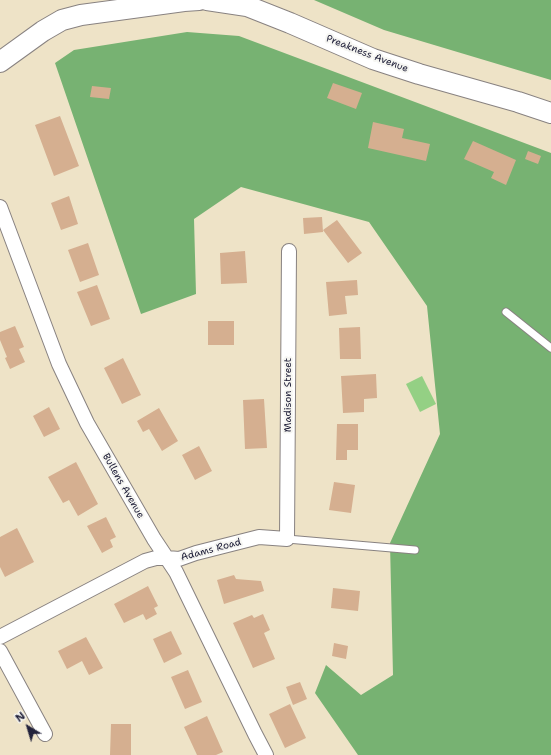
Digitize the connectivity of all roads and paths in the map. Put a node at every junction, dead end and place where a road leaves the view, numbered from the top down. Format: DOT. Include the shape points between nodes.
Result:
graph roads {
  1 [pos="199,0"];
  2 [pos="207,0"];
  3 [pos="0,62"];
  4 [pos="551,113"];
  5 [pos="0,207"];
  6 [pos="289,251"];
  7 [pos="506,312"];
  8 [pos="551,348"];
  9 [pos="287,539"];
  10 [pos="415,550"];
  11 [pos="167,558"];
  12 [pos="0,637"];
  13 [pos="0,651"];
  14 [pos="45,734"];
  15 [pos="266,755"];
  1 -- 3 [label="main road" via="81,15 62,20"];
  2 -- 4 [label="main road, Preakness Avenue" via="247,6 373,59"];
  5 -- 11 [label="street, Bullens Avenue" via="59,364 87,423"];
  6 -- 9 [label="street, Madison Street"];
  7 -- 8 [label="lane"];
  9 -- 10 [label="lane, Adams Road"];
  9 -- 11 [label="street, Adams Road" via="259,537 196,553 179,560"];
  11 -- 12 [label="street, Adams Road" via="145,562"];
  11 -- 15 [label="street, Bullens Avenue"];
  13 -- 14 [label="street"];
}
